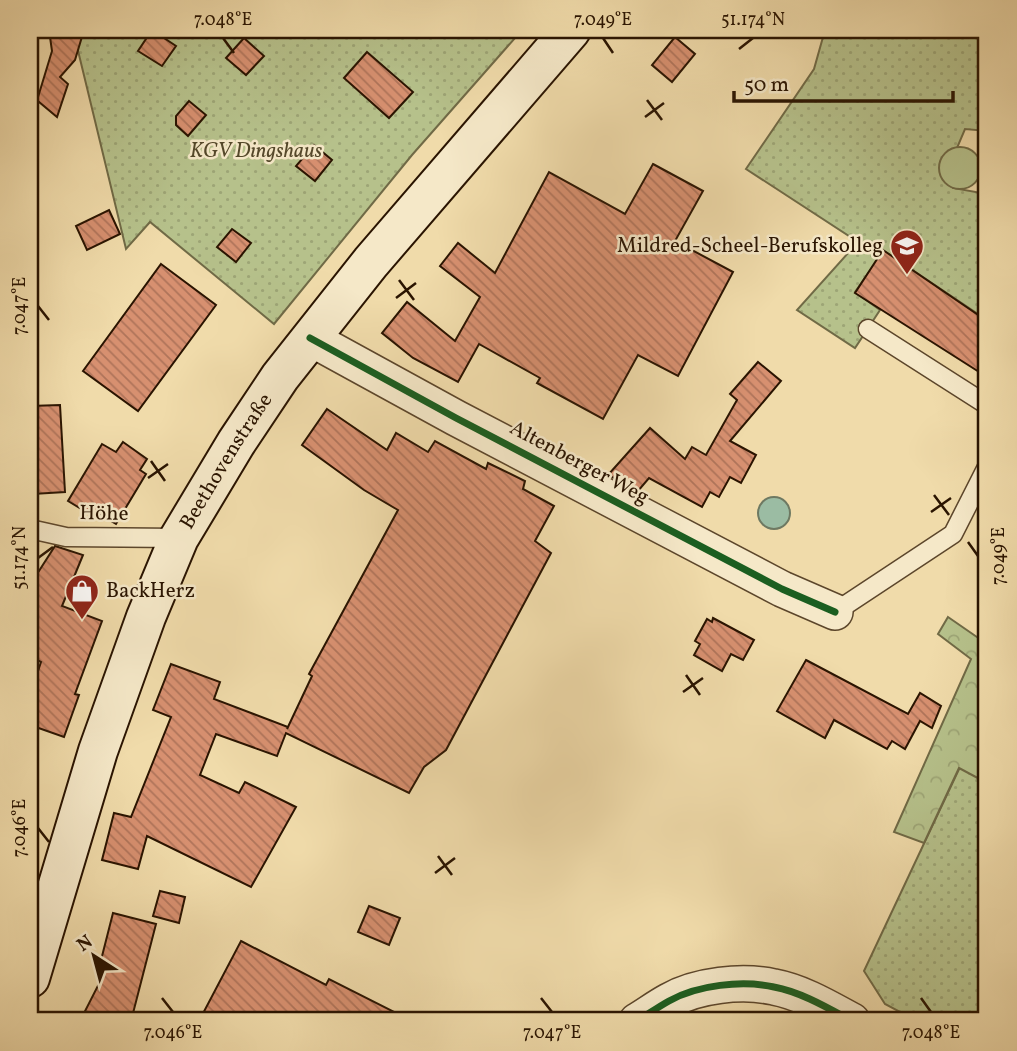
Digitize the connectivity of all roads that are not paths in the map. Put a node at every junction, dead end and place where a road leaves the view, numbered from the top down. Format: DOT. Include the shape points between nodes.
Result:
graph roads {
  1 [pos="571,30"];
  2 [pos="868,329"];
  3 [pos="310,338"];
  4 [pos="987,405"];
  5 [pos="987,467"];
  6 [pos="30,528"];
  7 [pos="179,538"];
  8 [pos="835,612"];
  9 [pos="30,978"];
  10 [pos="637,1021"];
  11 [pos="852,1021"];
  1 -- 3 [label="main road, Beethovenstraße"];
  2 -- 4 [label="lane"];
  3 -- 7 [label="main road, Beethovenstraße" via="236,443"];
  3 -- 8 [label="street, Altenberger Weg" via="771,584"];
  5 -- 8 [label="lane, Altenberger Weg" via="953,534"];
  6 -- 7 [label="lane, Höhe" via="66,537"];
  7 -- 9 [label="main road, Beethovenstraße" via="98,751"];
  10 -- 11 [label="street" via="671,1000 703,989 737,985 773,986"];
}
